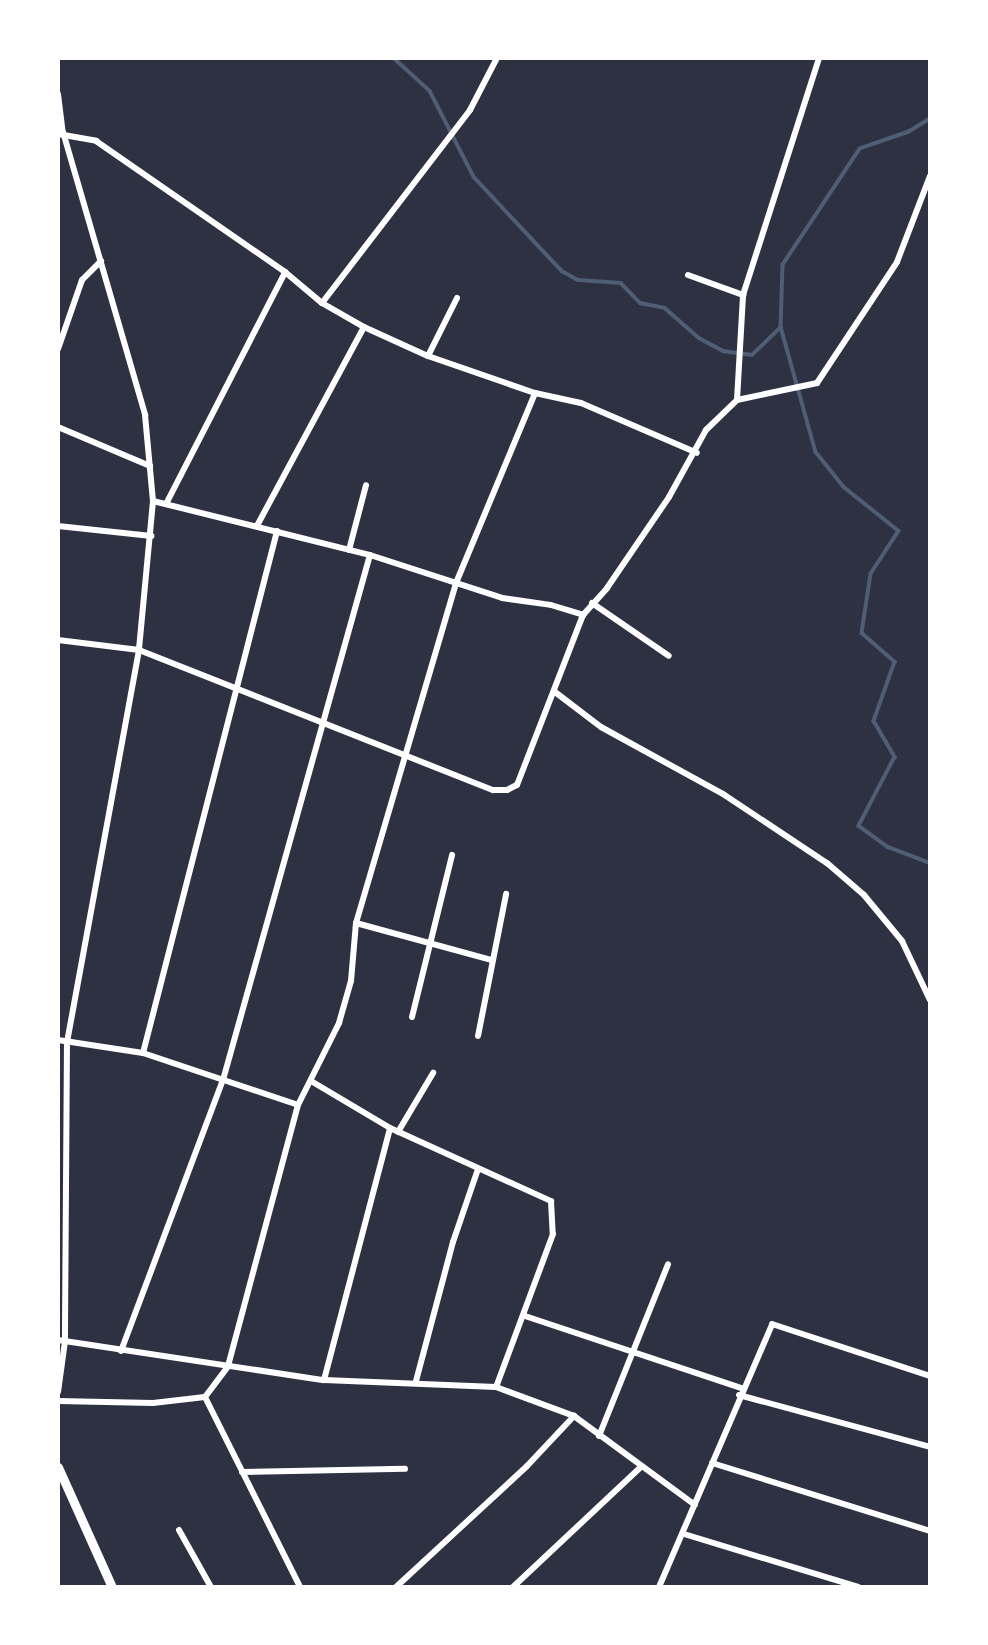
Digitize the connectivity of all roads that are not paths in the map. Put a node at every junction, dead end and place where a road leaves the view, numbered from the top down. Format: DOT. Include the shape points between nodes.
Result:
graph roads {
  1 [pos="497,58"];
  2 [pos="819,58"];
  3 [pos="58,94"];
  4 [pos="60,133"];
  5 [pos="930,177"];
  6 [pos="101,261"];
  7 [pos="285,272"];
  8 [pos="688,275"];
  9 [pos="743,295"];
  10 [pos="457,298"];
  11 [pos="321,303"];
  12 [pos="364,327"];
  13 [pos="58,349"];
  14 [pos="428,356"];
  15 [pos="535,393"];
  16 [pos="737,400"];
  17 [pos="58,427"];
  18 [pos="697,453"];
  19 [pos="150,466"];
  20 [pos="366,485"];
  21 [pos="153,501"];
  22 [pos="166,504"];
  23 [pos="58,526"];
  24 [pos="257,526"];
  25 [pos="277,531"];
  26 [pos="151,536"];
  27 [pos="349,550"];
  28 [pos="370,555"];
  29 [pos="456,583"];
  30 [pos="592,603"];
  31 [pos="583,615"];
  32 [pos="58,640"];
  33 [pos="139,650"];
  34 [pos="669,656"];
  35 [pos="239,687"];
  36 [pos="555,692"];
  37 [pos="322,720"];
  38 [pos="408,753"];
  39 [pos="452,855"];
  40 [pos="506,894"];
  41 [pos="356,923"];
  42 [pos="431,943"];
  43 [pos="491,960"];
  44 [pos="930,1000"];
  45 [pos="412,1017"];
  46 [pos="478,1036"];
  47 [pos="58,1040"];
  48 [pos="66,1041"];
  49 [pos="142,1053"];
  50 [pos="433,1073"];
  51 [pos="223,1080"];
  52 [pos="311,1081"];
  53 [pos="298,1105"];
  54 [pos="390,1128"];
  55 [pos="398,1132"];
  56 [pos="58,1140"];
  57 [pos="66,1141"];
  58 [pos="478,1169"];
  59 [pos="668,1264"];
  60 [pos="525,1316"];
  61 [pos="61,1340"];
  62 [pos="121,1351"];
  63 [pos="631,1351"];
  64 [pos="228,1366"];
  65 [pos="930,1376"];
  66 [pos="324,1380"];
  67 [pos="416,1381"];
  68 [pos="496,1387"];
  69 [pos="742,1388"];
  70 [pos="58,1392"];
  71 [pos="739,1395"];
  72 [pos="205,1397"];
  73 [pos="58,1401"];
  74 [pos="574,1416"];
  75 [pos="599,1436"];
  76 [pos="930,1447"];
  77 [pos="712,1463"];
  78 [pos="58,1467"];
  79 [pos="640,1467"];
  80 [pos="405,1469"];
  81 [pos="242,1472"];
  82 [pos="695,1505"];
  83 [pos="179,1530"];
  84 [pos="930,1531"];
  85 [pos="684,1534"];
  86 [pos="112,1587"];
  87 [pos="211,1587"];
  88 [pos="300,1587"];
  89 [pos="396,1587"];
  90 [pos="513,1587"];
  91 [pos="659,1587"];
  92 [pos="858,1587"];
  1 -- 11 [label="street" via="485,87"];
  2 -- 9 [label="street"];
  3 -- 4 [label="street"];
  4 -- 6 [label="street"];
  4 -- 7 [label="street" via="96,141"];
  5 -- 16 [label="street" via="897,262 817,383"];
  6 -- 13 [label="street" via="82,280"];
  6 -- 19 [label="street" via="145,415"];
  7 -- 11 [label="street"];
  7 -- 22 [label="street"];
  8 -- 9 [label="street"];
  9 -- 16 [label="street"];
  10 -- 14 [label="street"];
  11 -- 12 [label="street"];
  12 -- 14 [label="street"];
  12 -- 24 [label="street"];
  14 -- 15 [label="street"];
  15 -- 18 [label="street" via="581,403"];
  15 -- 29 [label="street"];
  16 -- 18 [label="street" via="706,430"];
  17 -- 19 [label="street"];
  18 -- 30 [label="street" via="607,588"];
  19 -- 21 [label="street"];
  20 -- 27 [label="street"];
  21 -- 22 [label="street"];
  21 -- 26 [label="street"];
  22 -- 24 [label="street"];
  23 -- 26 [label="street"];
  24 -- 25 [label="street"];
  25 -- 27 [label="street"];
  25 -- 35 [label="street"];
  26 -- 33 [label="street"];
  27 -- 28 [label="street"];
  28 -- 29 [label="street"];
  28 -- 37 [label="street"];
  29 -- 31 [label="street"];
  29 -- 38 [label="street"];
  30 -- 31 [label="street"];
  30 -- 34 [label="street"];
  31 -- 36 [label="street"];
  32 -- 33 [label="street"];
  33 -- 35 [label="street"];
  33 -- 48 [label="street"];
  35 -- 37 [label="street"];
  35 -- 49 [label="street"];
  36 -- 38 [label="street" via="517,785 507,790 493,790"];
  36 -- 44 [label="street" via="601,727 723,794 827,863 864,895 902,941"];
  37 -- 38 [label="street"];
  37 -- 51 [label="street"];
  38 -- 41 [label="street"];
  39 -- 42 [label="street"];
  40 -- 43 [label="street"];
  41 -- 42 [label="street"];
  41 -- 52 [label="street" via="351,981 339,1023"];
  42 -- 43 [label="street"];
  42 -- 45 [label="street"];
  43 -- 46 [label="street"];
  47 -- 48 [label="street"];
  48 -- 49 [label="street"];
  48 -- 57 [label="street"];
  49 -- 51 [label="street"];
  50 -- 55 [label="street"];
  51 -- 53 [label="street"];
  51 -- 62 [label="street"];
  52 -- 53 [label="street"];
  52 -- 54 [label="street"];
  53 -- 64 [label="street"];
  54 -- 55 [label="street"];
  54 -- 66 [label="street"];
  55 -- 58 [label="street"];
  56 -- 57 [label="street"];
  57 -- 61 [label="street"];
  58 -- 60 [label="street" via="551,1201 553,1234"];
  58 -- 67 [label="street" via="453,1242"];
  59 -- 63 [label="street"];
  60 -- 63 [label="street"];
  60 -- 68 [label="street"];
  61 -- 62 [label="street"];
  61 -- 70 [label="street"];
  62 -- 64 [label="street"];
  63 -- 69 [label="street"];
  63 -- 75 [label="street"];
  64 -- 66 [label="street"];
  64 -- 72 [label="street"];
  65 -- 69 [label="street" via="772,1324"];
  66 -- 67 [label="street"];
  67 -- 68 [label="street"];
  68 -- 74 [label="street"];
  69 -- 71 [label="street"];
  71 -- 76 [label="street"];
  71 -- 77 [label="street"];
  72 -- 73 [label="street" via="153,1403"];
  72 -- 81 [label="street"];
  74 -- 75 [label="street"];
  74 -- 89 [label="street"];
  75 -- 79 [label="street"];
  77 -- 82 [label="street"];
  77 -- 84 [label="street"];
  78 -- 86 [label="main road"];
  79 -- 82 [label="street"];
  79 -- 90 [label="street"];
  80 -- 81 [label="street"];
  81 -- 88 [label="street"];
  82 -- 85 [label="street"];
  83 -- 87 [label="street"];
  85 -- 91 [label="street"];
  85 -- 92 [label="street"];
}
